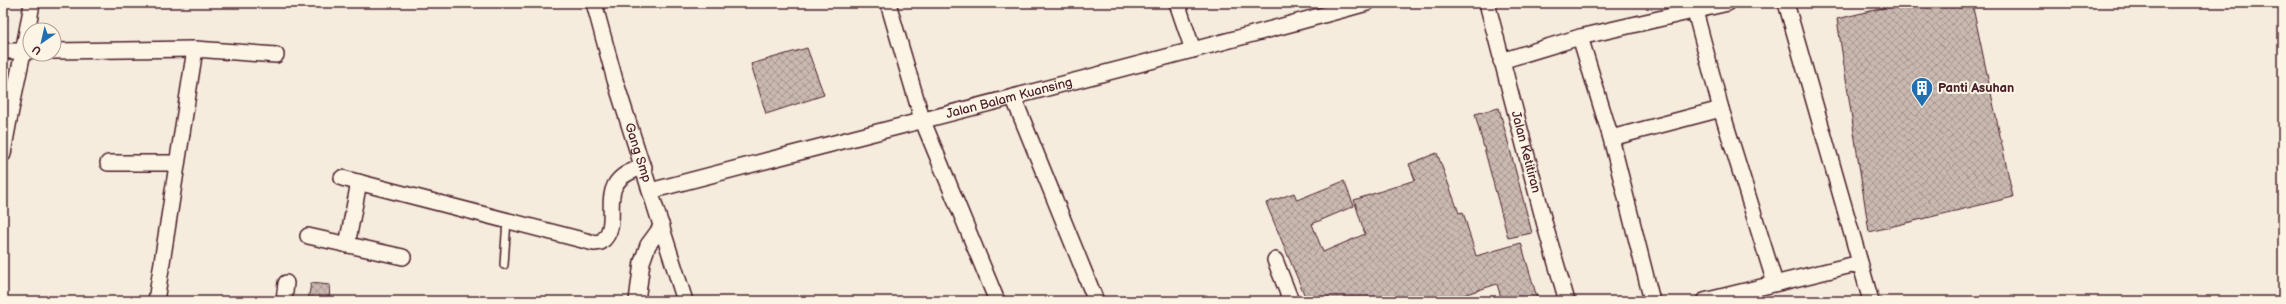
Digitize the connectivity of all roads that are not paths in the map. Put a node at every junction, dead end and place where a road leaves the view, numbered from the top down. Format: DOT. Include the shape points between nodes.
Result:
graph roads {
  1 [pos="32,3"];
  2 [pos="594,3"];
  3 [pos="888,3"];
  4 [pos="1177,3"];
  5 [pos="1367,3"];
  6 [pos="1487,3"];
  7 [pos="1728,3"];
  8 [pos="1786,3"];
  9 [pos="1695,11"];
  10 [pos="30,22"];
  11 [pos="1580,38"];
  12 [pos="195,49"];
  13 [pos="1193,50"];
  14 [pos="3,51"];
  15 [pos="22,51"];
  16 [pos="62,51"];
  17 [pos="276,55"];
  18 [pos="1501,61"];
  19 [pos="24,62"];
  20 [pos="1014,99"];
  21 [pos="1721,109"];
  22 [pos="922,119"];
  23 [pos="1610,138"];
  24 [pos="3,154"];
  25 [pos="108,163"];
  26 [pos="177,163"];
  27 [pos="644,168"];
  28 [pos="342,178"];
  29 [pos="359,182"];
  30 [pos="650,191"];
  31 [pos="507,219"];
  32 [pos="662,226"];
  33 [pos="308,236"];
  34 [pos="347,245"];
  35 [pos="403,257"];
  36 [pos="1275,260"];
  37 [pos="1860,263"];
  38 [pos="504,265"];
  39 [pos="286,283"];
  40 [pos="1775,283"];
  41 [pos="156,301"];
  42 [pos="284,301"];
  43 [pos="637,301"];
  44 [pos="685,301"];
  45 [pos="997,301"];
  46 [pos="1096,301"];
  47 [pos="1291,301"];
  48 [pos="1567,301"];
  49 [pos="1652,301"];
  50 [pos="1704,301"];
  51 [pos="1871,301"];
  1 -- 10 [label="street"];
  2 -- 27 [label="street, Gang Smp" via="615,80"];
  3 -- 22 [label="street"];
  4 -- 13 [label="street"];
  5 -- 13 [label="street, Jalan Balam Kuansing"];
  6 -- 18 [label="street, Jalan Ketitiran"];
  7 -- 9 [label="street"];
  8 -- 37 [label="street"];
  9 -- 11 [label="street"];
  9 -- 21 [label="street"];
  11 -- 18 [label="street"];
  11 -- 23 [label="street"];
  12 -- 16 [label="street"];
  12 -- 17 [label="street"];
  12 -- 26 [label="street"];
  13 -- 20 [label="street, Jalan Balam Kuansing"];
  14 -- 15 [label="street"];
  18 -- 48 [label="street, Jalan Ketitiran"];
  19 -- 24 [label="street" via="10,106"];
  20 -- 22 [label="street, Jalan Balam Kuansing"];
  20 -- 46 [label="street"];
  21 -- 23 [label="street"];
  21 -- 40 [label="street"];
  22 -- 30 [label="street, Jalan Balam Kuansing"];
  22 -- 45 [label="street"];
  23 -- 49 [label="street"];
  25 -- 26 [label="street"];
  26 -- 41 [label="street"];
  27 -- 30 [label="street, Gang Smp"];
  27 -- 31 [label="street" via="619,177 614,187 609,232 601,242 594,243"];
  28 -- 29 [label="street"];
  29 -- 31 [label="street"];
  29 -- 34 [label="street"];
  30 -- 32 [label="street, Gang Smp"];
  31 -- 38 [label="lane"];
  32 -- 43 [label="street" via="648,245 642,262"];
  32 -- 44 [label="street, Gang Smp"];
  33 -- 34 [label="street"];
  34 -- 35 [label="street"];
  36 -- 47 [label="street"];
  37 -- 40 [label="street"];
  37 -- 51 [label="street"];
  39 -- 42 [label="street"];
  40 -- 50 [label="street"];
}
